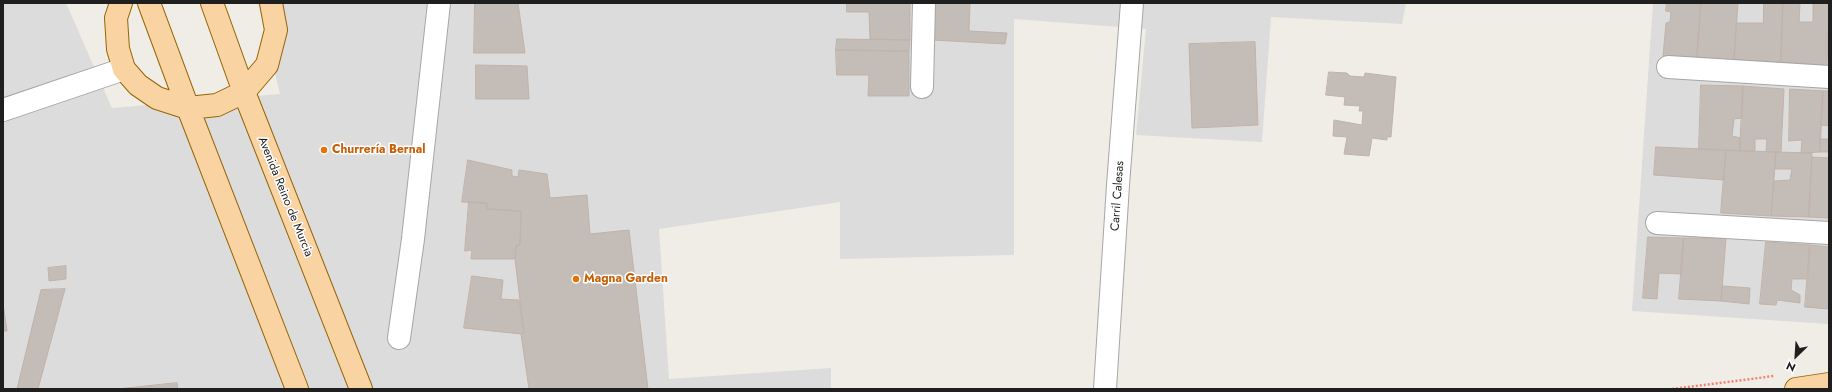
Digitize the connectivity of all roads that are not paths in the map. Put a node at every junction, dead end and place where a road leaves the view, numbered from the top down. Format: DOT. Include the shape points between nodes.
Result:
graph roads {
  1 [pos="120,3"];
  2 [pos="149,3"];
  3 [pos="212,3"];
  4 [pos="271,3"];
  5 [pos="438,3"];
  6 [pos="924,3"];
  7 [pos="1132,3"];
  8 [pos="1668,67"];
  9 [pos="124,69"];
  10 [pos="1829,77"];
  11 [pos="922,87"];
  12 [pos="244,92"];
  13 [pos="188,108"];
  14 [pos="3,110"];
  15 [pos="1657,223"];
  16 [pos="1829,233"];
  17 [pos="399,338"];
  18 [pos="1789,382"];
  19 [pos="1829,384"];
  20 [pos="297,389"];
  21 [pos="361,389"];
  22 [pos="1105,389"];
  1 -- 9 [label="main road" via="116,18 118,49"];
  2 -- 13 [label="main road"];
  3 -- 12 [label="main road, Avenida Reino de Murcia"];
  4 -- 12 [label="main road" via="276,30 267,65"];
  5 -- 17 [label="street" via="413,239"];
  6 -- 11 [label="street"];
  7 -- 22 [label="street, Carril Calesas"];
  8 -- 10 [label="street"];
  9 -- 13 [label="main road" via="138,85 157,98"];
  9 -- 14 [label="street"];
  12 -- 13 [label="main road" via="217,105"];
  12 -- 21 [label="main road, Avenida Reino de Murcia"];
  13 -- 20 [label="main road"];
  15 -- 16 [label="street"];
  18 -- 19 [label="main road"];
}
